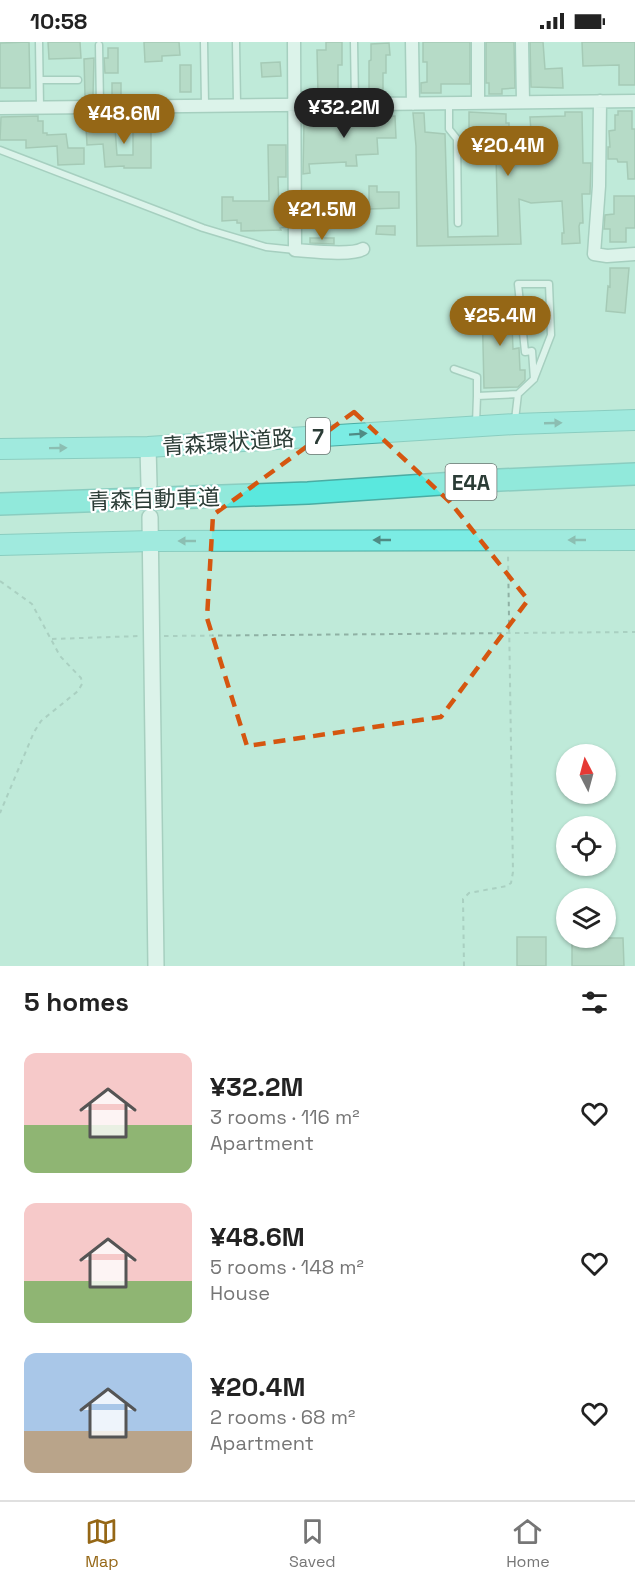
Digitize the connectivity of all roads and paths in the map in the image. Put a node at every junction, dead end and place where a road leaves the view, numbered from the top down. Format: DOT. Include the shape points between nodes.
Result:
graph roads {
  1 [pos="39,42"];
  2 [pos="204,42"];
  3 [pos="236,42"];
  4 [pos="294,42"];
  5 [pos="354,42"];
  6 [pos="412,42"];
  7 [pos="478,42"];
  8 [pos="522,42"];
  9 [pos="99,45"];
  10 [pos="40,80"];
  11 [pos="78,80"];
  12 [pos="600,101"];
  13 [pos="635,101"];
  14 [pos="523,102"];
  15 [pos="449,103"];
  16 [pos="478,103"];
  17 [pos="237,104"];
  18 [pos="295,104"];
  19 [pos="354,104"];
  20 [pos="414,104"];
  21 [pos="205,105"];
  22 [pos="100,106"];
  23 [pos="0,108"];
  24 [pos="40,108"];
  25 [pos="0,150"];
  26 [pos="458,223"];
  27 [pos="363,249"];
  28 [pos="295,250"];
  29 [pos="635,254"];
  30 [pos="454,369"];
  31 [pos="534,379"];
  32 [pos="518,394"];
  33 [pos="477,396"];
  34 [pos="635,420"];
  35 [pos="515,424"];
  36 [pos="476,426"];
  37 [pos="148,447"];
  38 [pos="0,449"];
  39 [pos="635,474"];
  40 [pos="149,485"];
  41 [pos="635,489"];
  42 [pos="308,493"];
  43 [pos="0,504"];
  44 [pos="150,517"];
  45 [pos="508,540"];
  46 [pos="635,540"];
  47 [pos="151,541"];
  48 [pos="0,545"];
  49 [pos="0,581"];
  50 [pos="635,632"];
  51 [pos="509,633"];
  52 [pos="152,636"];
  53 [pos="52,639"];
  54 [pos="0,813"];
  55 [pos="156,966"];
  56 [pos="464,966"];
  1 -- 10 [label="lane"];
  2 -- 21 [label="lane"];
  3 -- 17 [label="lane"];
  4 -- 18 [label="street"];
  5 -- 19 [label="lane"];
  6 -- 20 [label="street"];
  7 -- 16 [label="street"];
  8 -- 14 [label="street"];
  9 -- 22 [label="lane"];
  10 -- 11 [label="lane"];
  10 -- 24 [label="lane"];
  12 -- 13 [label="street"];
  12 -- 14 [label="street"];
  12 -- 29 [label="street" via="594,254"];
  14 -- 16 [label="street"];
  15 -- 16 [label="street"];
  15 -- 20 [label="street"];
  15 -- 26 [label="lane" via="449,129 457,138"];
  17 -- 18 [label="street"];
  17 -- 21 [label="street"];
  18 -- 19 [label="street"];
  18 -- 28 [label="street"];
  19 -- 20 [label="street"];
  21 -- 22 [label="street"];
  22 -- 24 [label="street"];
  23 -- 24 [label="street"];
  25 -- 28 [label="lane" via="203,228 266,247"];
  27 -- 28 [label="street"];
  30 -- 33 [label="lane" via="477,377"];
  31 -- 31 [label="lane" via="552,335 549,284 518,284 525,352 532,351"];
  31 -- 32 [label="lane"];
  32 -- 33 [label="lane"];
  32 -- 35 [label="lane"];
  33 -- 36 [label="lane"];
  35 -- 34 [label="highway, 青森環状道路 / 7, one-way"];
  35 -- 36 [label="highway, 青森環状道路 / 7"];
  37 -- 36 [label="highway, 青森環状道路 / 7, one-way"];
  38 -- 37 [label="highway, 青森環状道路 / 7, one-way"];
  37 -- 40 [label="street"];
  39 -- 42 [label="highway, 青森自動車道 / E4A"];
  41 -- 42 [label="highway, 青森自動車道 / E4A"];
  42 -- 43 [label="highway, 青森自動車道 / E4A"];
  44 -- 47 [label="street"];
  46 -- 45 [label="highway, one-way"];
  45 -- 47 [label="highway, one-way"];
  45 -- 51 [label="path"];
  47 -- 48 [label="highway"];
  47 -- 52 [label="street"];
  49 -- 53 [label="path" via="32,604"];
  50 -- 51 [label="path"];
  51 -- 52 [label="path"];
  51 -- 56 [label="path" via="513,872 507,886 469,893 464,899"];
  52 -- 53 [label="path"];
  52 -- 55 [label="street"];
  53 -- 54 [label="path" via="82,684 34,732"];
}
